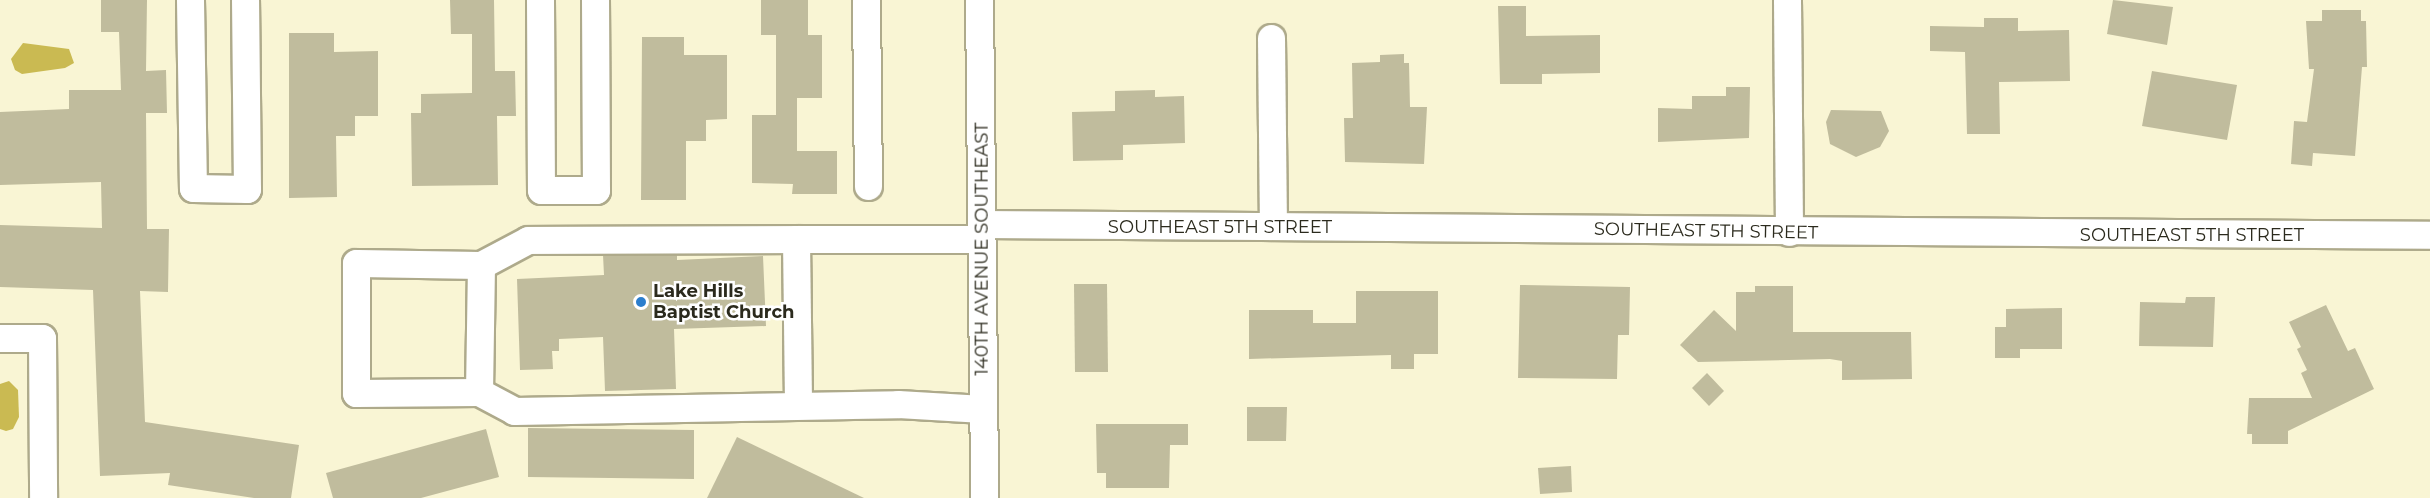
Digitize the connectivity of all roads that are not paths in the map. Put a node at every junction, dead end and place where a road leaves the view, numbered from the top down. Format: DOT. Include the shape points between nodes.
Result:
graph roads {
  1 [pos="190,0"];
  2 [pos="245,0"];
  3 [pos="540,0"];
  4 [pos="594,0"];
  5 [pos="866,0"];
  6 [pos="979,0"];
  7 [pos="1787,0"];
  8 [pos="1271,38"];
  9 [pos="868,186"];
  10 [pos="1273,226"];
  11 [pos="981,231"];
  12 [pos="1789,232"];
  13 [pos="2430,235"];
  14 [pos="796,239"];
  15 [pos="481,265"];
  16 [pos="0,338"];
  17 [pos="479,392"];
  18 [pos="798,405"];
  19 [pos="983,409"];
  20 [pos="43,498"];
  21 [pos="984,498"];
  1 -- 2 [label="street" via="193,188 247,189"];
  3 -- 4 [label="street" via="541,190 596,190"];
  5 -- 9 [label="street"];
  6 -- 11 [label="street, 140TH AVENUE SOUTHEAST"];
  7 -- 12 [label="street"];
  8 -- 10 [label="street"];
  10 -- 11 [label="street, SOUTHEAST 5TH STREET"];
  10 -- 12 [label="street, SOUTHEAST 5TH STREET"];
  11 -- 14 [label="street, SOUTHEAST 5TH STREET"];
  11 -- 19 [label="street, 140TH AVENUE SOUTHEAST"];
  12 -- 13 [label="street, SOUTHEAST 5TH STREET"];
  14 -- 15 [label="street, SOUTHEAST 5TH STREET" via="528,240"];
  14 -- 18 [label="street"];
  15 -- 17 [label="street"];
  15 -- 17 [label="street" via="356,263 356,393"];
  16 -- 20 [label="street" via="42,338"];
  17 -- 18 [label="street" via="514,411"];
  18 -- 19 [label="street"];
  19 -- 21 [label="street, 140TH AVENUE SOUTHEAST"];
}
